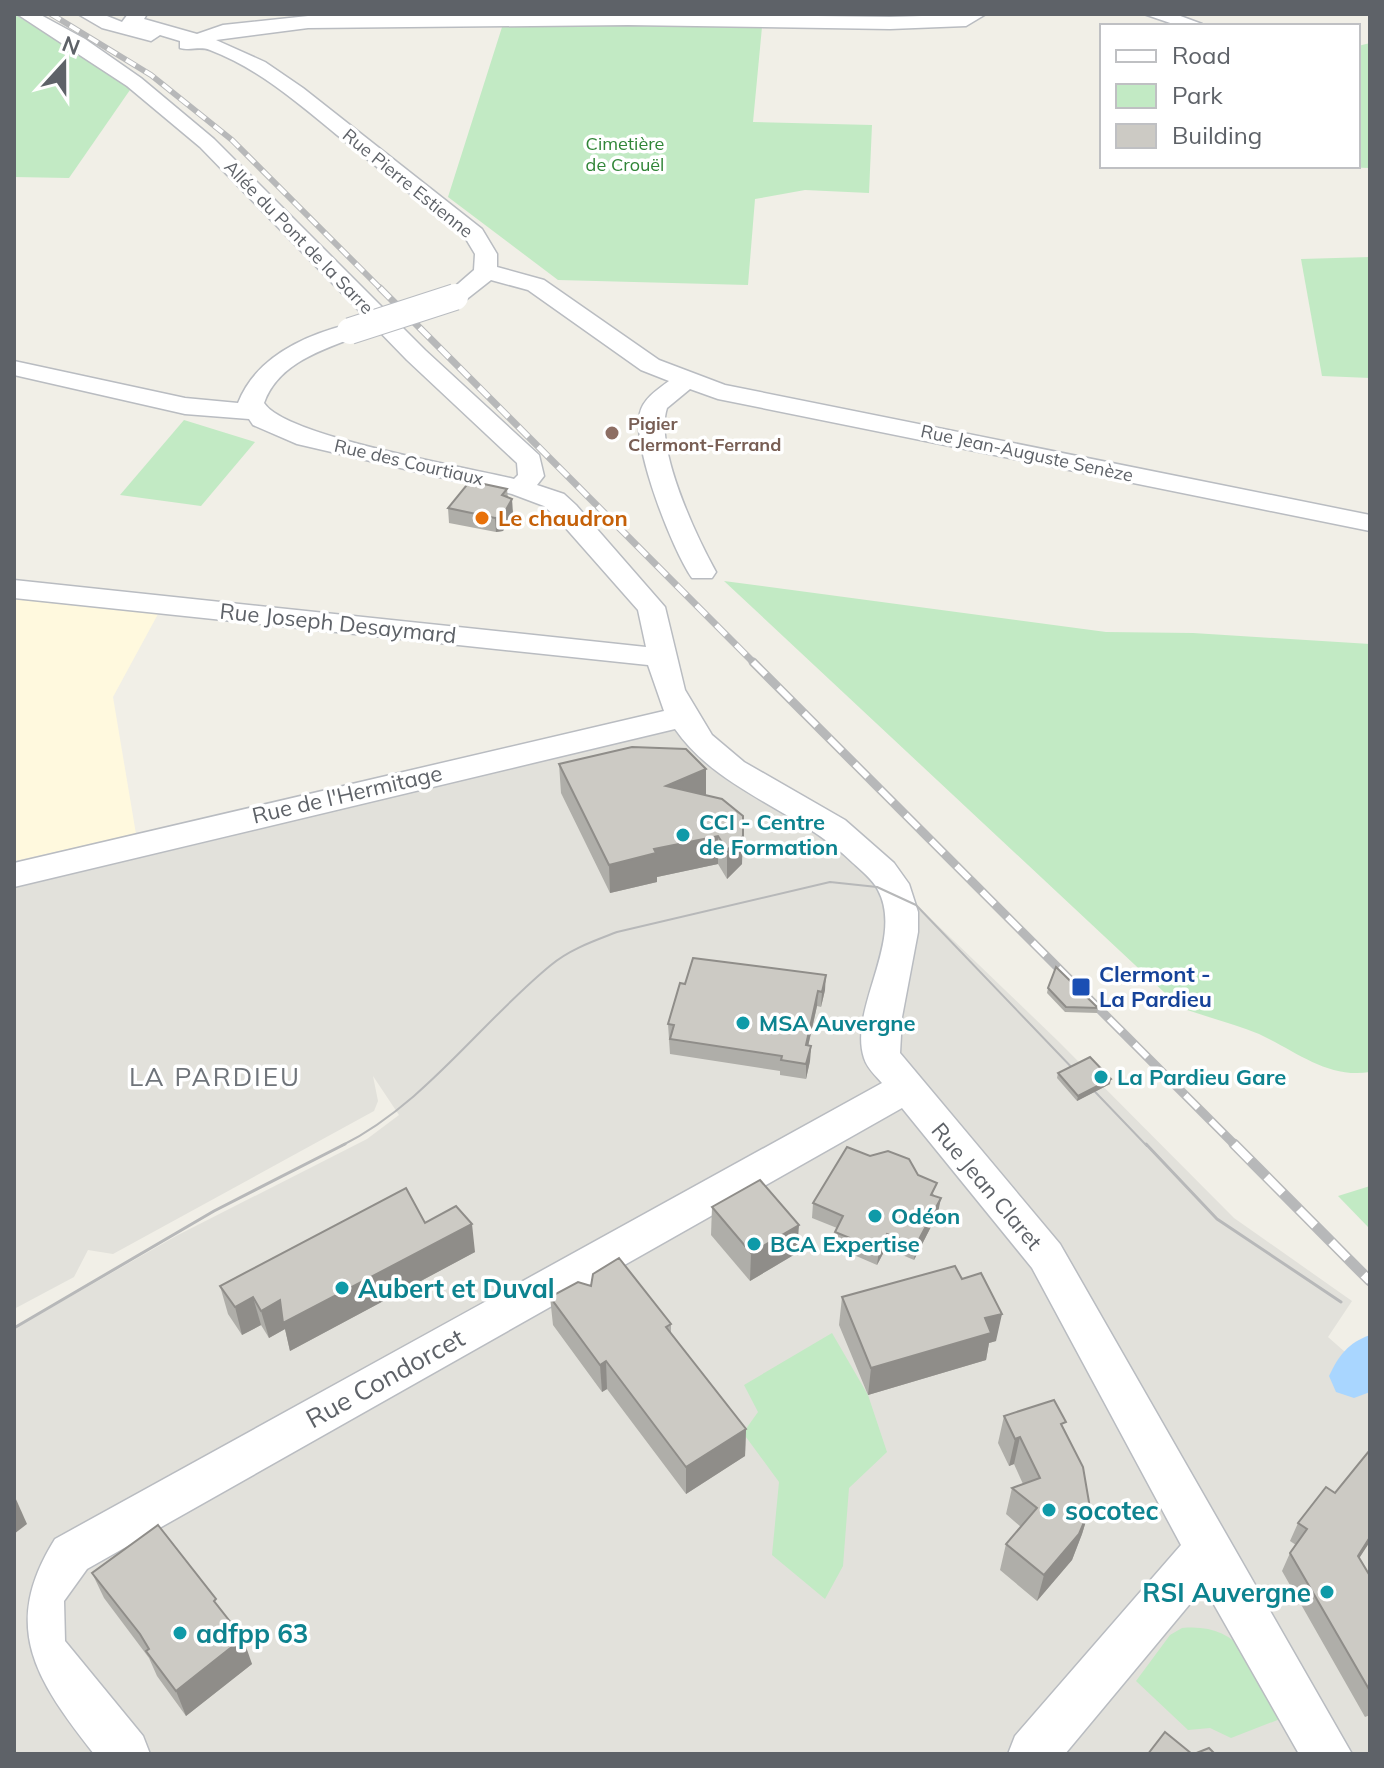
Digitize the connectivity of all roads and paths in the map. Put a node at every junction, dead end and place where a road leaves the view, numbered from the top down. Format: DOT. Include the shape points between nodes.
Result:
graph roads {
  1 [pos="26,14"];
  2 [pos="1153,14"];
  3 [pos="98,16"];
  4 [pos="130,16"];
  5 [pos="528,17"];
  6 [pos="971,17"];
  7 [pos="1193,24"];
  8 [pos="193,42"];
  9 [pos="485,271"];
  10 [pos="14,368"];
  11 [pos="685,381"];
  12 [pos="256,412"];
  13 [pos="520,488"];
  14 [pos="1370,523"];
  15 [pos="702,572"];
  16 [pos="14,589"];
  17 [pos="661,655"];
  18 [pos="682,717"];
  19 [pos="14,875"];
  20 [pos="905,1088"];
  21 [pos="1207,1549"];
  22 [pos="125,1754"];
  23 [pos="1033,1754"];
  24 [pos="1327,1754"];
  1 -- 13 [label="street, Allée du Pont de la Sarre" via="134,82 207,143 416,355 530,461 531,476"];
  2 -- 7 [label="street"];
  3 -- 8 [label="street, Rue Pierre Estienne"];
  4 -- 8 [label="street, Rue Pierre Estienne"];
  5 -- 6 [label="street" via="890,23"];
  5 -- 8 [label="street" via="277,23 223,31"];
  8 -- 9 [label="street, Rue Pierre Estienne" via="298,97 474,234 486,250"];
  9 -- 11 [label="street" via="557,296 631,353"];
  9 -- 12 [label="street, bridge" via="473,288 455,297 311,345 272,372 253,395"];
  10 -- 12 [label="street, Rue des Courtiaux" via="177,405"];
  11 -- 14 [label="street, Rue Jean-Auguste Senèze" via="768,403"];
  11 -- 15 [label="street" via="659,402 651,420 676,516"];
  12 -- 13 [label="street, Rue des Courtiaux" via="271,425 306,438"];
  13 -- 17 [label="street, Rue des Courtiaux" via="554,500 651,607 659,622"];
  16 -- 17 [label="street, Rue Joseph Desaymard"];
  17 -- 18 [label="street, Rue des Courtiaux"];
  18 -- 19 [label="street, Rue de l'Hermitage"];
  18 -- 20 [label="street, Rue Jean Claret" via="709,750 739,774 848,839 897,894 899,924 879,1037 882,1057"];
  20 -- 21 [label="street, Rue Jean Claret" via="1046,1256"];
  20 -- 22 [label="street, Rue Condorcet" via="71,1554 45,1589 36,1621 47,1656"];
  21 -- 23 [label="street"];
  21 -- 24 [label="street, Rue Jean Claret"];
}
